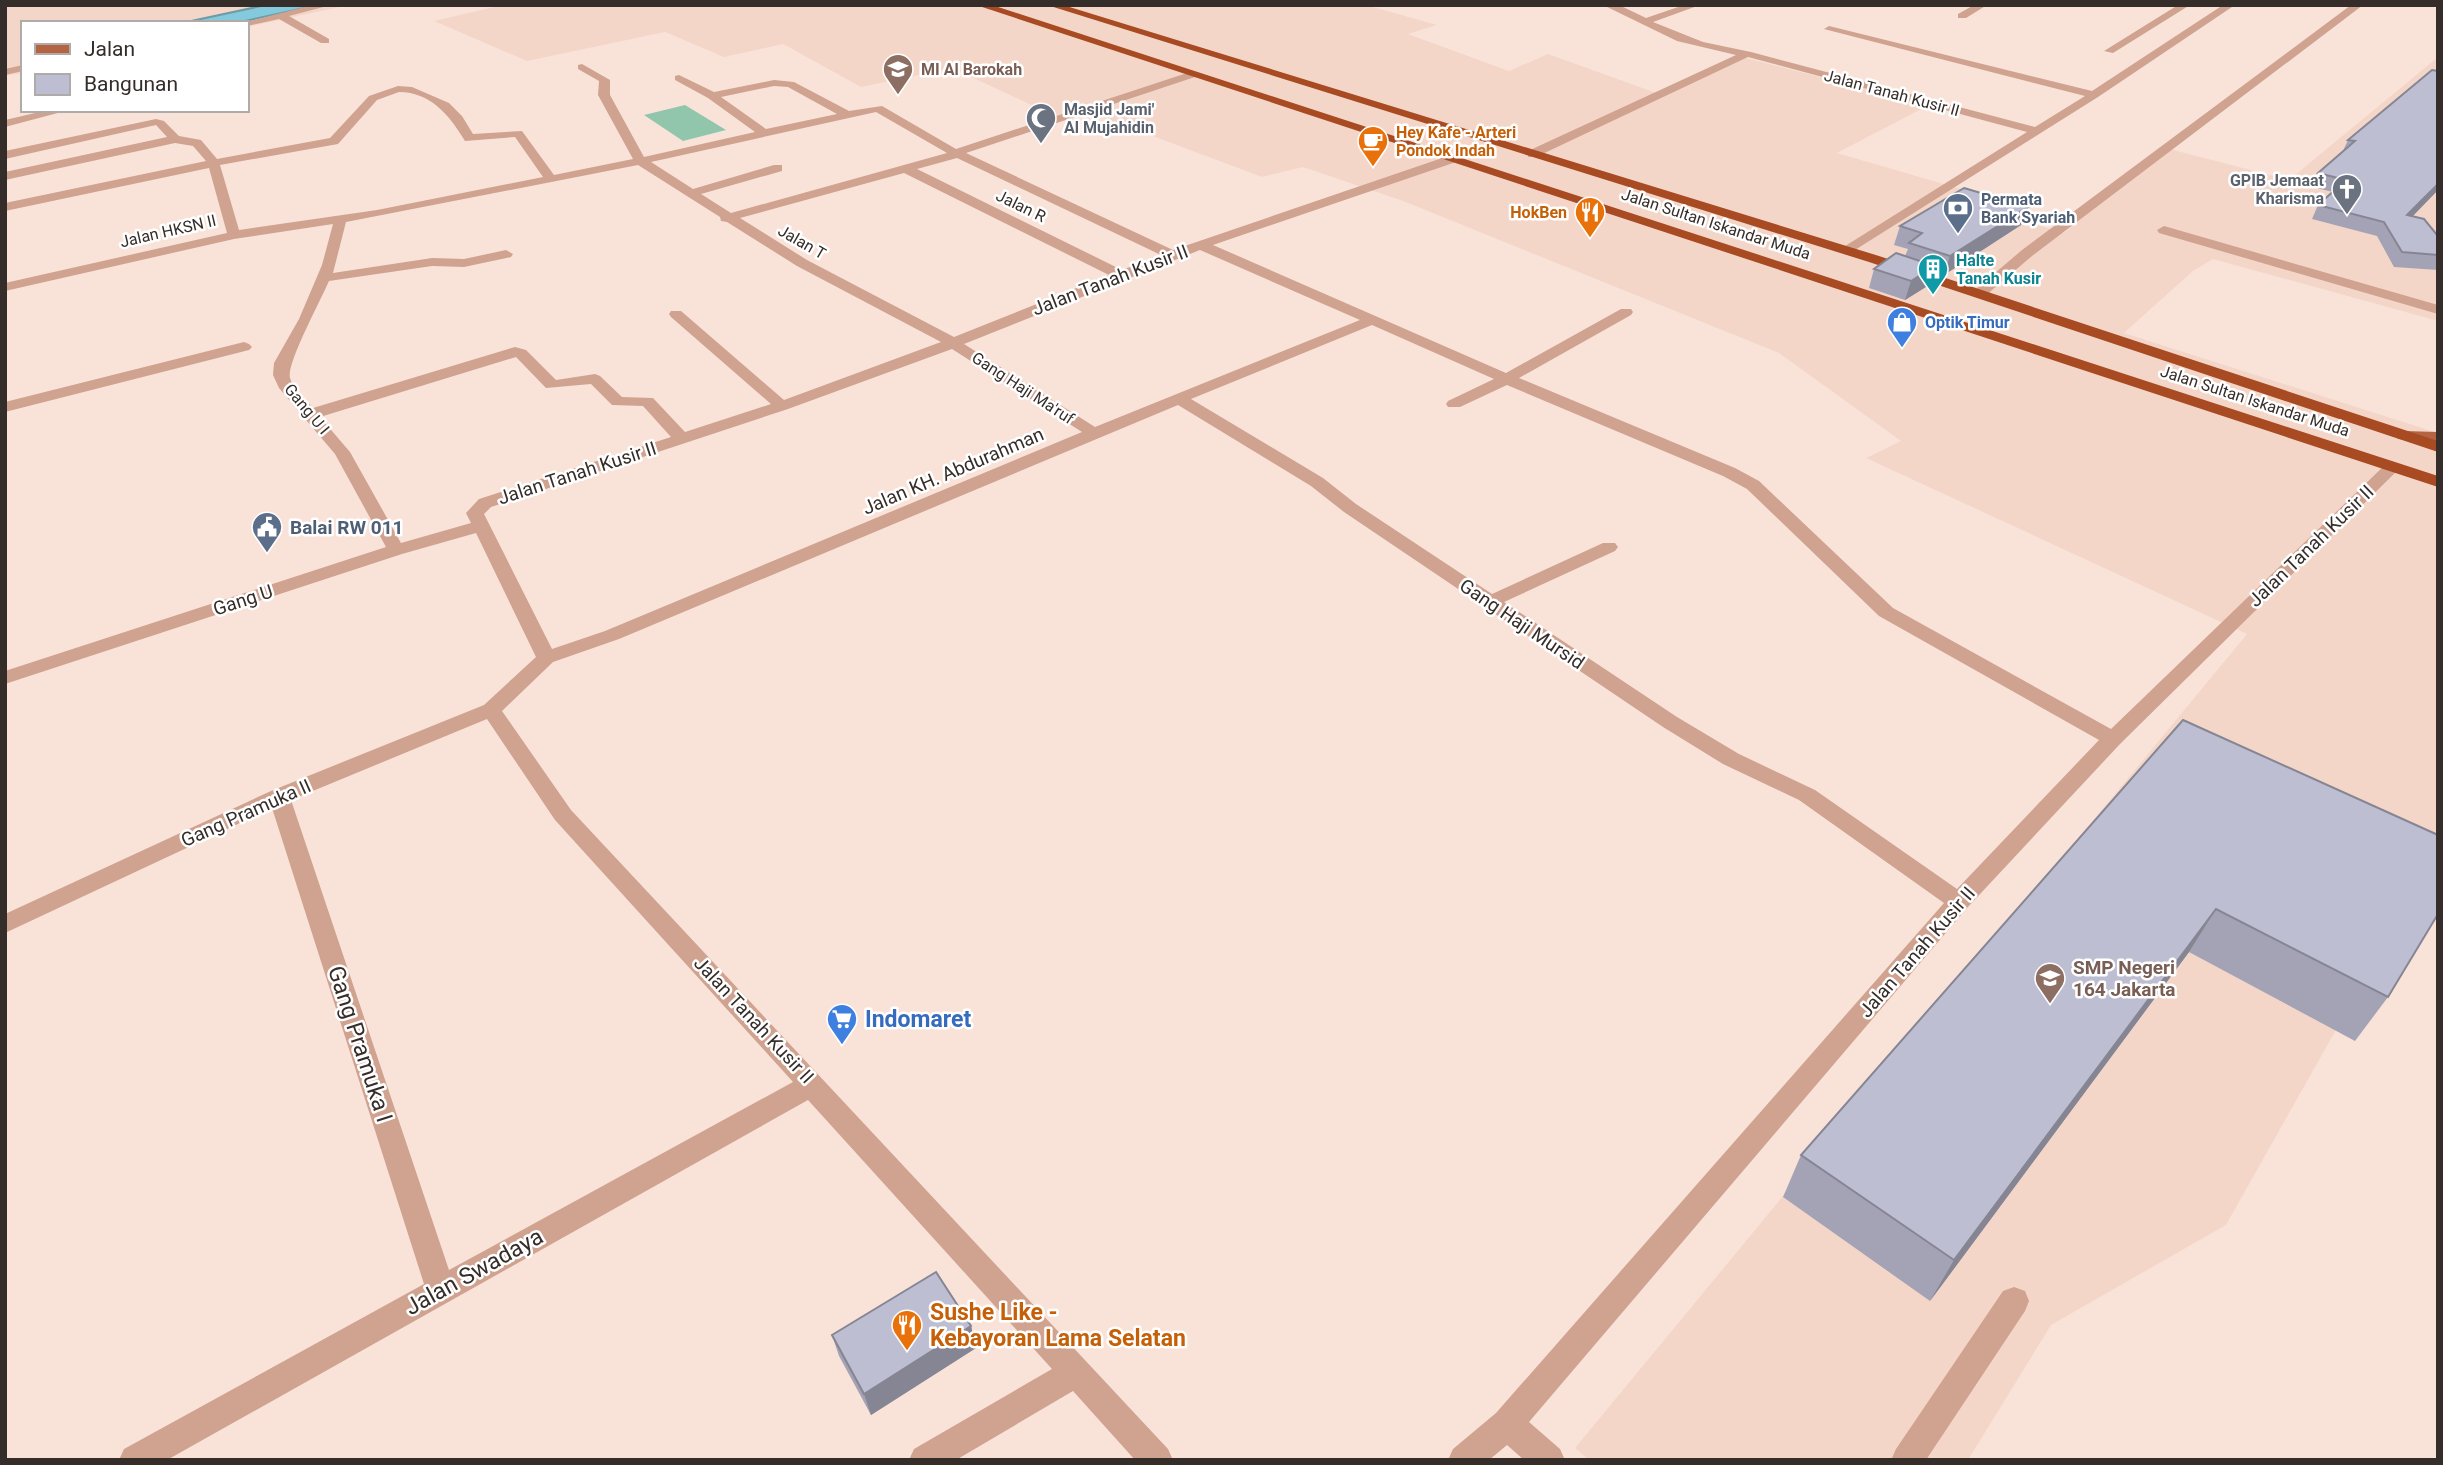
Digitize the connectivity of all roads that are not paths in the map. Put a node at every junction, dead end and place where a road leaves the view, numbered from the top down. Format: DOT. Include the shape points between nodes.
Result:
graph roads {
  1 [pos="326,5"];
  2 [pos="982,5"];
  3 [pos="1052,5"];
  4 [pos="1608,5"];
  5 [pos="1695,5"];
  6 [pos="1982,5"];
  7 [pos="2167,5"];
  8 [pos="2231,5"];
  9 [pos="2358,5"];
  10 [pos="2183,7"];
  11 [pos="279,15"];
  12 [pos="1962,16"];
  13 [pos="2216,16"];
  14 [pos="1642,22"];
  15 [pos="248,23"];
  16 [pos="1829,29"];
  17 [pos="325,41"];
  18 [pos="2109,51"];
  19 [pos="1747,54"];
  20 [pos="582,67"];
  21 [pos="1194,74"];
  22 [pos="679,78"];
  23 [pos="2094,95"];
  24 [pos="712,96"];
  25 [pos="55,112"];
  26 [pos="846,114"];
  27 [pos="5,124"];
  28 [pos="2036,131"];
  29 [pos="765,134"];
  30 [pos="176,139"];
  31 [pos="957,154"];
  32 [pos="1532,154"];
  33 [pos="5,155"];
  34 [pos="1455,158"];
  35 [pos="640,161"];
  36 [pos="213,163"];
  37 [pos="778,168"];
  38 [pos="906,169"];
  39 [pos="5,176"];
  40 [pos="551,179"];
  41 [pos="691,193"];
  42 [pos="5,207"];
  43 [pos="726,218"];
  44 [pos="340,221"];
  45 [pos="2164,230"];
  46 [pos="234,234"];
  47 [pos="1201,244"];
  48 [pos="1847,251"];
  49 [pos="506,254"];
  50 [pos="1172,255"];
  51 [pos="1121,275"];
  52 [pos="324,278"];
  53 [pos="5,287"];
  54 [pos="1980,293"];
  55 [pos="2438,310"];
  56 [pos="1626,312"];
  57 [pos="676,314"];
  58 [pos="1375,319"];
  59 [pos="953,342"];
  60 [pos="244,347"];
  61 [pos="1507,379"];
  62 [pos="1180,399"];
  63 [pos="1454,404"];
  64 [pos="782,406"];
  65 [pos="5,407"];
  66 [pos="312,414"];
  67 [pos="1094,433"];
  68 [pos="2404,436"];
  69 [pos="2438,437"];
  70 [pos="682,439"];
  71 [pos="2438,447"];
  72 [pos="2393,467"];
  73 [pos="2438,482"];
  74 [pos="481,526"];
  75 [pos="1609,547"];
  76 [pos="396,550"];
  77 [pos="1490,602"];
  78 [pos="546,658"];
  79 [pos="5,678"];
  80 [pos="491,710"];
  81 [pos="2113,739"];
  82 [pos="279,796"];
  83 [pos="1959,902"];
  84 [pos="5,924"];
  85 [pos="813,1084"];
  86 [pos="441,1291"];
  87 [pos="2014,1301"];
  88 [pos="1076,1372"];
  89 [pos="1507,1424"];
  90 [pos="135,1460"];
  91 [pos="925,1460"];
  92 [pos="1157,1460"];
  93 [pos="1464,1460"];
  94 [pos="1549,1460"];
  95 [pos="1907,1460"];
  1 -- 11 [label="street"];
  2 -- 21 [label="highway, Jalan Sultan Iskandar Muda"];
  3 -- 32 [label="highway, Jalan Sultan Iskandar Muda"];
  4 -- 14 [label="street, Jalan Tanah Kusir II" via="1634,13"];
  5 -- 14 [label="street"];
  6 -- 12 [label="street"];
  7 -- 10 [label="street"];
  8 -- 13 [label="street"];
  9 -- 54 [label="street"];
  10 -- 13 [label="street"];
  10 -- 18 [label="street"];
  11 -- 15 [label="street"];
  11 -- 17 [label="street"];
  13 -- 23 [label="street"];
  14 -- 19 [label="street, Jalan Tanah Kusir II" via="1699,45"];
  16 -- 23 [label="street"];
  19 -- 28 [label="street, Jalan Tanah Kusir II"];
  19 -- 32 [label="street"];
  20 -- 35 [label="street" via="605,80 604,95"];
  21 -- 31 [label="street"];
  21 -- 34 [label="highway, Jalan Sultan Iskandar Muda"];
  22 -- 24 [label="street"];
  23 -- 28 [label="street"];
  24 -- 26 [label="street" via="790,83"];
  24 -- 29 [label="street"];
  25 -- 27 [label="street"];
  26 -- 29 [label="street, Jalan HKSN II"];
  26 -- 31 [label="street, Jalan HKSN II" via="881,108"];
  28 -- 48 [label="street"];
  29 -- 35 [label="street, Jalan HKSN II"];
  30 -- 33 [label="street" via="156,122"];
  30 -- 36 [label="street" via="199,144"];
  30 -- 39 [label="street"];
  31 -- 38 [label="street"];
  31 -- 50 [label="street, Jalan HKSN II"];
  32 -- 48 [label="highway, Jalan Sultan Iskandar Muda"];
  34 -- 47 [label="street, Jalan Tanah Kusir II"];
  34 -- 72 [label="highway, Jalan Sultan Iskandar Muda"];
  35 -- 40 [label="street, Jalan HKSN II"];
  35 -- 41 [label="street, Jalan T"];
  36 -- 40 [label="street" via="334,141 373,98 408,89 453,111 469,138 518,133"];
  36 -- 42 [label="street"];
  36 -- 46 [label="street"];
  37 -- 41 [label="street"];
  38 -- 43 [label="street"];
  38 -- 51 [label="street, Jalan R"];
  40 -- 44 [label="street, Jalan HKSN II"];
  41 -- 43 [label="street, Jalan T"];
  43 -- 59 [label="street, Jalan T" via="802,264"];
  44 -- 46 [label="street, Jalan HKSN II"];
  44 -- 52 [label="street, Gang U I"];
  45 -- 55 [label="street"];
  46 -- 53 [label="street, Jalan HKSN II"];
  47 -- 50 [label="street, Jalan Tanah Kusir II"];
  47 -- 58 [label="street"];
  48 -- 54 [label="highway, Jalan Sultan Iskandar Muda"];
  49 -- 52 [label="street"];
  50 -- 51 [label="street, Jalan Tanah Kusir II"];
  51 -- 59 [label="street, Jalan Tanah Kusir II"];
  52 -- 66 [label="street, Gang U I" via="282,363 285,385"];
  54 -- 68 [label="highway, Jalan Sultan Iskandar Muda"];
  56 -- 61 [label="street"];
  57 -- 64 [label="street"];
  58 -- 61 [label="street"];
  58 -- 62 [label="street, Jalan KH. Abdurahman"];
  59 -- 64 [label="street, Jalan Tanah Kusir II"];
  59 -- 67 [label="street, Gang Haji Ma'ruf"];
  60 -- 65 [label="street"];
  61 -- 63 [label="street"];
  61 -- 81 [label="street" via="1753,485 1886,612"];
  62 -- 67 [label="street, Jalan KH. Abdurahman"];
  62 -- 77 [label="street, Gang Haji Mursid" via="1317,482"];
  64 -- 70 [label="street, Jalan Tanah Kusir II"];
  66 -- 70 [label="street" via="513,352 521,353 552,385 595,379 618,402 647,401"];
  66 -- 76 [label="street, Gang U I" via="342,452"];
  67 -- 78 [label="street, Jalan KH. Abdurahman" via="612,635"];
  68 -- 69 [label="main road"];
  68 -- 71 [label="highway, Jalan Sultan Iskandar Muda"];
  70 -- 74 [label="street, Jalan Tanah Kusir II" via="485,503 475,513"];
  72 -- 73 [label="highway, Jalan Sultan Iskandar Muda"];
  72 -- 81 [label="street, Jalan Tanah Kusir II"];
  74 -- 76 [label="street, Gang U"];
  74 -- 78 [label="street, Jalan Tanah Kusir II"];
  75 -- 77 [label="street"];
  76 -- 79 [label="street, Gang U"];
  77 -- 83 [label="street, Gang Haji Mursid" via="1731,759 1807,795"];
  78 -- 80 [label="street"];
  80 -- 82 [label="street, Gang Pramuka II"];
  80 -- 85 [label="street, Jalan Tanah Kusir II" via="563,815"];
  81 -- 83 [label="street, Jalan Tanah Kusir II"];
  82 -- 84 [label="street, Gang Pramuka II"];
  82 -- 86 [label="street, Gang Pramuka I"];
  83 -- 89 [label="street, Jalan Tanah Kusir II"];
  85 -- 86 [label="street, Jalan Swadaya"];
  85 -- 88 [label="street, Jalan Tanah Kusir II"];
  86 -- 90 [label="street, Jalan Swadaya"];
  87 -- 95 [label="street"];
  88 -- 91 [label="street"];
  88 -- 92 [label="street, Jalan Tanah Kusir II"];
  89 -- 93 [label="street, Jalan Tanah Kusir II"];
  89 -- 94 [label="street"];
}
